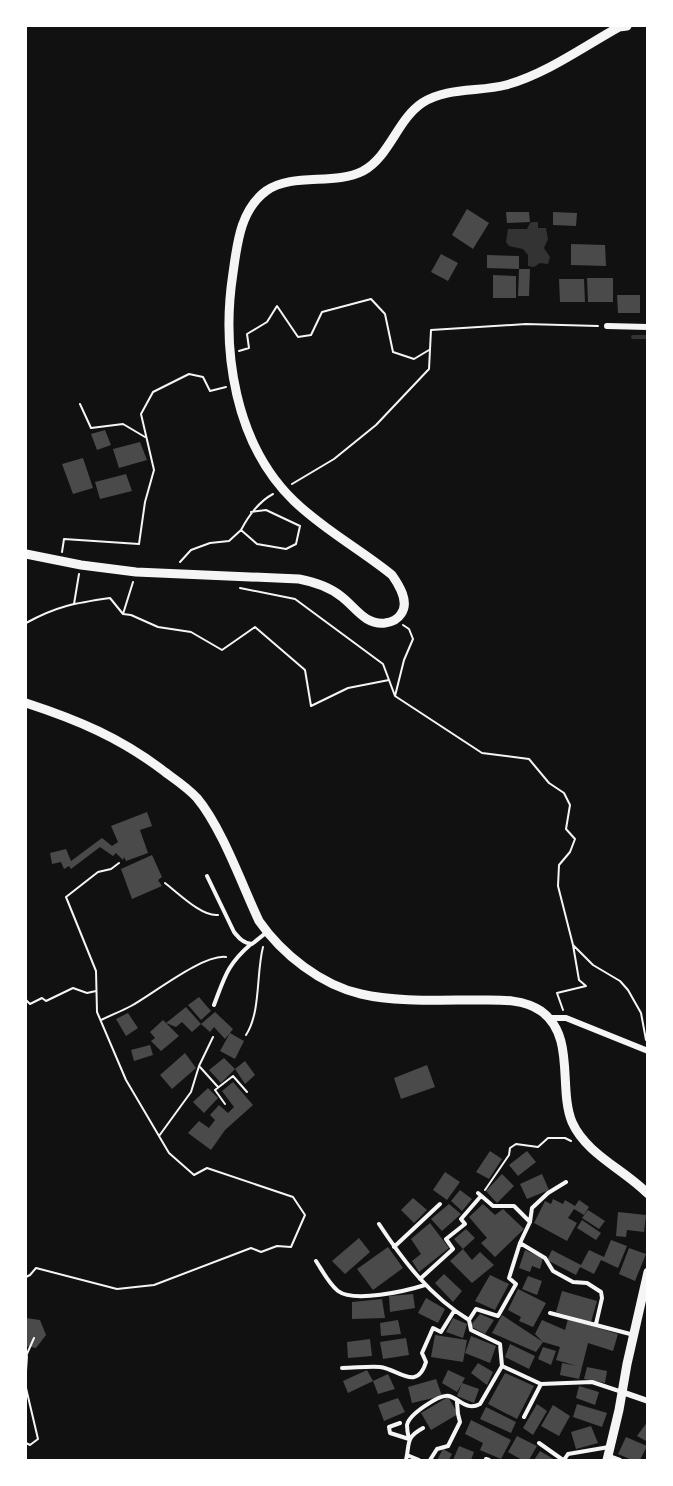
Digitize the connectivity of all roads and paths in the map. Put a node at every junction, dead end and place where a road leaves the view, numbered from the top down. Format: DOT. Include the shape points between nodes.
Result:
graph roads {
  1 [pos="627,26"];
  2 [pos="607,326"];
  3 [pos="648,327"];
  4 [pos="430,349"];
  5 [pos="231,353"];
  6 [pos="239,398"];
  7 [pos="80,404"];
  8 [pos="147,438"];
  9 [pos="283,489"];
  10 [pos="251,512"];
  11 [pos="241,530"];
  12 [pos="26,554"];
  13 [pos="60,561"];
  14 [pos="81,566"];
  15 [pos="136,572"];
  16 [pos="171,573"];
  17 [pos="238,588"];
  18 [pos="74,604"];
  19 [pos="123,614"];
  20 [pos="395,619"];
  21 [pos="26,623"];
  22 [pos="389,680"];
  23 [pos="395,696"];
  24 [pos="26,703"];
  25 [pos="119,863"];
  26 [pos="207,876"];
  27 [pos="165,883"];
  28 [pos="225,914"];
  29 [pos="267,932"];
  30 [pos="252,944"];
  31 [pos="573,945"];
  32 [pos="235,958"];
  33 [pos="96,991"];
  34 [pos="26,1000"];
  35 [pos="214,1005"];
  36 [pos="550,1018"];
  37 [pos="563,1018"];
  38 [pos="100,1020"];
  39 [pos="246,1035"];
  40 [pos="213,1037"];
  41 [pos="646,1041"];
  42 [pos="648,1052"];
  43 [pos="199,1066"];
  44 [pos="218,1087"];
  45 [pos="247,1092"];
  46 [pos="225,1104"];
  47 [pos="159,1136"];
  48 [pos="584,1140"];
  49 [pos="566,1182"];
  50 [pos="479,1194"];
  51 [pos="648,1194"];
  52 [pos="440,1204"];
  53 [pos="530,1222"];
  54 [pos="379,1224"];
  55 [pos="520,1243"];
  56 [pos="394,1247"];
  57 [pos="316,1261"];
  58 [pos="647,1275"];
  59 [pos="26,1276"];
  60 [pos="420,1279"];
  61 [pos="425,1285"];
  62 [pos="454,1311"];
  63 [pos="550,1313"];
  64 [pos="469,1320"];
  65 [pos="596,1324"];
  66 [pos="634,1335"];
  67 [pos="34,1338"];
  68 [pos="26,1356"];
  69 [pos="502,1366"];
  70 [pos="342,1368"];
  71 [pos="26,1371"];
  72 [pos="541,1384"];
  73 [pos="26,1388"];
  74 [pos="622,1392"];
  75 [pos="458,1401"];
  76 [pos="648,1401"];
  77 [pos="524,1417"];
  78 [pos="400,1423"];
  79 [pos="423,1428"];
  80 [pos="409,1439"];
  81 [pos="26,1443"];
  82 [pos="539,1443"];
  83 [pos="407,1455"];
  84 [pos="608,1455"];
  85 [pos="406,1461"];
  86 [pos="418,1461"];
  87 [pos="430,1461"];
  88 [pos="564,1461"];
  89 [pos="620,1461"];
  1 -- 5 [label="street" via="507,85 423,102 410,113 381,155 350,176 278,185 265,192 249,212 238,239 228,316"];
  2 -- 3 [label="street"];
  2 -- 4 [label="path" via="526,324 431,330"];
  4 -- 5 [label="path" via="414,359 393,352 385,314 371,299 322,312 311,335 298,337 277,306 267,322 247,334 249,348"];
  4 -- 9 [label="path" via="429,369 376,425 334,459"];
  5 -- 6 [label="street"];
  6 -- 8 [label="path" via="229,387 210,392 203,377 189,374 153,392 141,414"];
  6 -- 9 [label="street" via="249,438"];
  7 -- 8 [label="path" via="91,428 123,424"];
  8 -- 13 [label="path" via="154,470 139,544 64,539"];
  9 -- 10 [label="path"];
  9 -- 20 [label="street" via="314,519 392,575 404,610"];
  10 -- 11 [label="path"];
  10 -- 11 [label="path" via="266,510 300,526 296,544 286,549 257,544"];
  11 -- 16 [label="path" via="229,541 190,550"];
  12 -- 13 [label="street"];
  13 -- 14 [label="street"];
  14 -- 15 [label="street"];
  14 -- 18 [label="path"];
  15 -- 16 [label="street"];
  15 -- 19 [label="path"];
  16 -- 20 [label="street" via="315,582 342,597 364,618 380,623"];
  17 -- 22 [label="path" via="295,599 382,664"];
  18 -- 19 [label="path" via="110,598"];
  18 -- 21 [label="path" via="49,610"];
  19 -- 22 [label="path" via="158,627 191,632 222,650 255,627 305,670 311,706 348,688"];
  20 -- 23 [label="path" via="409,629 413,639"];
  22 -- 23 [label="path"];
  23 -- 31 [label="path" via="482,753 529,759 549,783 564,793 570,805 566,829 575,838 559,865 558,886"];
  24 -- 29 [label="street" via="117,739 197,798"];
  25 -- 33 [label="path" via="98,872 66,897 96,971"];
  26 -- 28 [label="lane"];
  27 -- 28 [label="path" via="201,910 212,915"];
  28 -- 30 [label="lane" via="240,939"];
  29 -- 30 [label="lane"];
  29 -- 36 [label="street" via="288,954 323,979 362,995 510,1000 527,1004"];
  29 -- 39 [label="path" via="254,1016"];
  30 -- 32 [label="lane"];
  31 -- 37 [label="path" via="579,980 585,986 557,993"];
  31 -- 41 [label="path" via="628,990 641,1013"];
  32 -- 35 [label="lane"];
  32 -- 38 [label="path" via="219,956 198,965"];
  33 -- 34 [label="path" via="87,993 74,988 46,1001 42,998 30,1004"];
  33 -- 38 [label="path"];
  36 -- 37 [label="street"];
  36 -- 48 [label="street" via="561,1043 570,1115"];
  37 -- 42 [label="street"];
  38 -- 47 [label="path" via="126,1080"];
  40 -- 43 [label="path"];
  43 -- 44 [label="path"];
  43 -- 47 [label="path" via="191,1092"];
  44 -- 45 [label="path" via="233,1076"];
  44 -- 46 [label="path" via="215,1090"];
  47 -- 59 [label="path" via="169,1153 194,1175 207,1168 293,1197 305,1215 291,1247 277,1246 261,1252 251,1248 145,1286 117,1289 36,1268"];
  48 -- 50 [label="path" via="574,1133 572,1142 548,1138 538,1147 516,1144"];
  48 -- 51 [label="street"];
  49 -- 53 [label="lane" via="531,1208"];
  50 -- 53 [label="lane" via="493,1206 514,1206"];
  50 -- 60 [label="lane" via="461,1219 465,1224 446,1239 453,1249"];
  52 -- 56 [label="lane"];
  53 -- 55 [label="lane"];
  54 -- 56 [label="lane"];
  55 -- 64 [label="lane" via="509,1278 516,1284 498,1316 476,1309"];
  55 -- 65 [label="lane" via="545,1258 553,1271 601,1292"];
  56 -- 60 [label="lane"];
  57 -- 61 [label="lane" via="338,1291 349,1295 406,1292"];
  58 -- 66 [label="street"];
  60 -- 61 [label="lane"];
  61 -- 62 [label="lane"];
  62 -- 64 [label="lane"];
  62 -- 70 [label="lane" via="441,1332 433,1328 422,1353 426,1362 423,1372 417,1376 406,1377 382,1367"];
  63 -- 65 [label="lane"];
  64 -- 69 [label="lane" via="471,1330 500,1344"];
  65 -- 66 [label="lane"];
  66 -- 74 [label="street"];
  67 -- 68 [label="path"];
  68 -- 71 [label="path"];
  69 -- 72 [label="lane"];
  69 -- 75 [label="lane" via="480,1404 474,1407"];
  72 -- 74 [label="lane" via="592,1382"];
  72 -- 77 [label="lane"];
  73 -- 81 [label="path" via="38,1439 30,1445"];
  74 -- 76 [label="street"];
  74 -- 84 [label="street"];
  75 -- 80 [label="lane" via="442,1396 412,1415 407,1424"];
  75 -- 87 [label="lane" via="460,1422 448,1446 437,1449"];
  78 -- 80 [label="lane" via="389,1427 390,1433"];
  79 -- 80 [label="lane"];
  80 -- 83 [label="lane"];
  82 -- 88 [label="lane"];
  83 -- 85 [label="lane"];
  83 -- 86 [label="lane"];
  84 -- 88 [label="lane" via="568,1454"];
  84 -- 89 [label="lane"];
}
